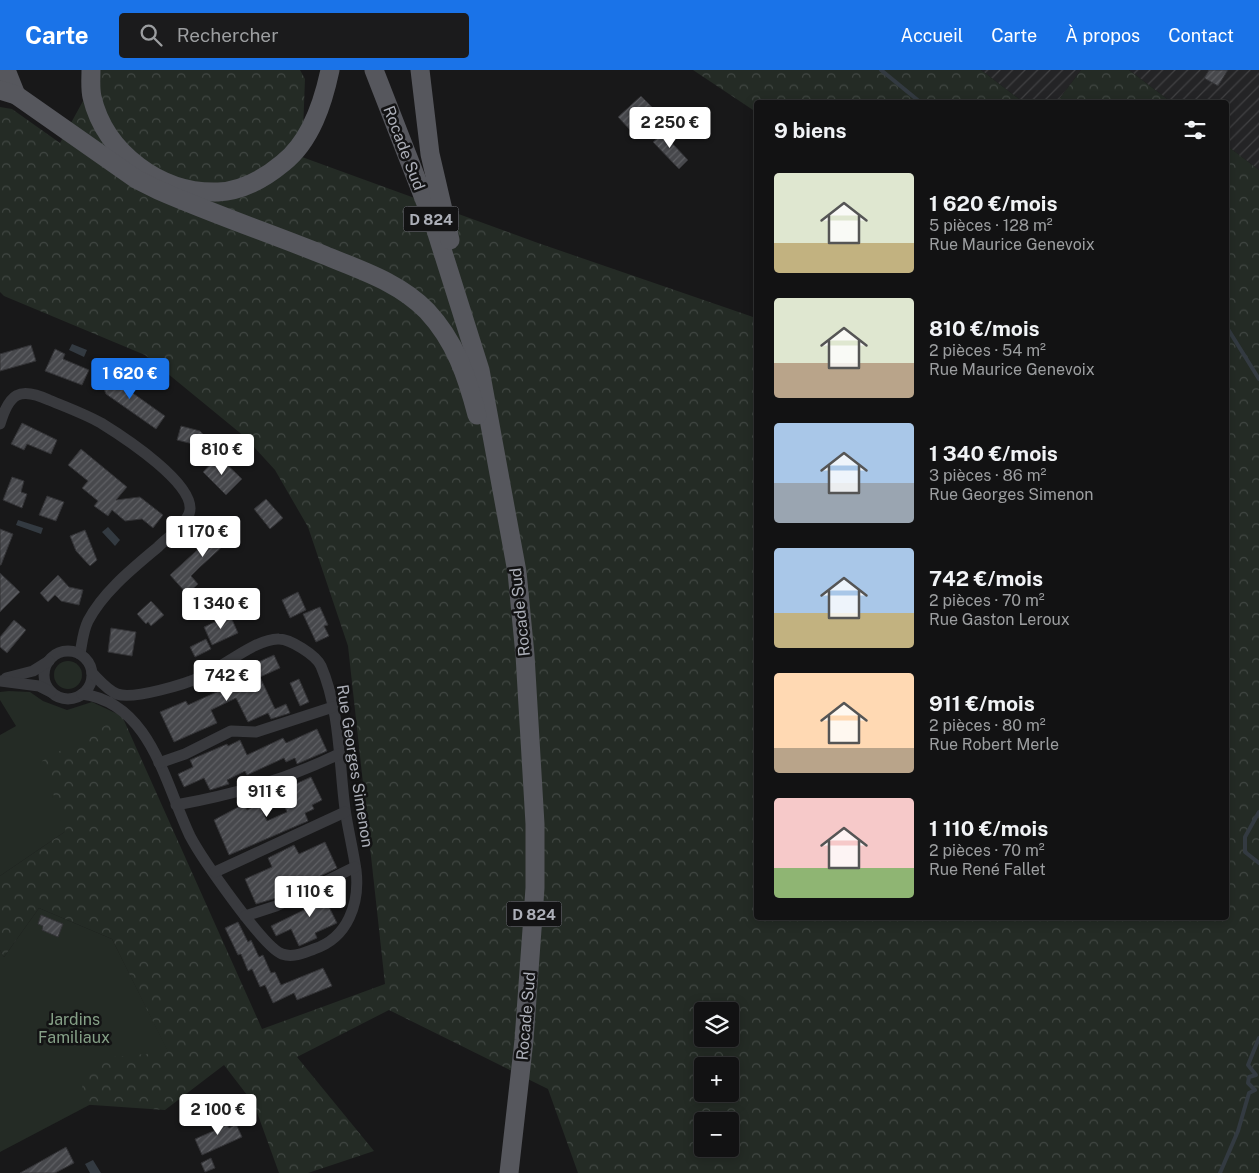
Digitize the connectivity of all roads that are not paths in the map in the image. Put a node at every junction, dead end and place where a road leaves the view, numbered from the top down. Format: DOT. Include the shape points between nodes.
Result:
graph roads {
  1 [pos="6,70"];
  2 [pos="91,70"];
  3 [pos="330,70"];
  4 [pos="374,70"];
  5 [pos="420,70"];
  6 [pos="8,93"];
  7 [pos="480,370"];
  8 [pos="0,424"];
  9 [pos="80,654"];
  10 [pos="525,655"];
  11 [pos="49,661"];
  12 [pos="92,673"];
  13 [pos="0,680"];
  14 [pos="52,692"];
  15 [pos="82,694"];
  16 [pos="333,707"];
  17 [pos="339,754"];
  18 [pos="160,763"];
  19 [pos="176,805"];
  20 [pos="346,812"];
  21 [pos="355,867"];
  22 [pos="215,872"];
  23 [pos="245,916"];
  24 [pos="509,1173"];
  1 -- 6 [label="main road"];
  2 -- 3 [label="main road" via="91,95 96,111 118,148 158,179 198,191 220,192 255,182 284,162 311,129 323,100"];
  4 -- 7 [label="main road, Rocade Sud / D 824" via="434,224"];
  5 -- 7 [label="main road" via="430,154"];
  6 -- 10 [label="main road" via="136,179 373,275 399,289 426,310 454,348 465,371"];
  7 -- 10 [label="main road, Rocade Sud / D 824" via="517,572"];
  8 -- 9 [label="street" via="6,406 17,394 40,396 99,422 139,449 179,485 189,499 190,512 180,528 112,588 99,604 87,622"];
  9 -- 11 [label="street" via="66,651"];
  9 -- 12 [label="street"];
  10 -- 24 [label="main road, Rocade Sud / D 824" via="536,888"];
  11 -- 13 [label="street" via="32,671"];
  11 -- 14 [label="street" via="45,681"];
  12 -- 15 [label="street"];
  12 -- 16 [label="street, Rue Georges Simenon" via="110,691 135,696 202,677 264,642 279,639 303,648 320,663"];
  13 -- 14 [label="street" via="39,686"];
  14 -- 15 [label="street" via="65,698"];
  15 -- 18 [label="street, Rue Georges Simenon" via="105,700 132,719 148,739"];
  16 -- 17 [label="street, Rue Georges Simenon"];
  16 -- 18 [label="street" via="256,732 231,731"];
  17 -- 19 [label="street" via="298,774 223,796"];
  17 -- 20 [label="street, Rue Georges Simenon"];
  18 -- 19 [label="street, Rue Georges Simenon"];
  19 -- 22 [label="street, Rue Georges Simenon" via="192,839"];
  20 -- 21 [label="street, Rue Georges Simenon"];
  20 -- 22 [label="street"];
  21 -- 23 [label="street" via="276,906"];
  21 -- 23 [label="street, Rue Georges Simenon" via="358,887 349,920 335,937 319,948 294,956 282,954 273,949"];
  22 -- 23 [label="street, Rue Georges Simenon"];
}
